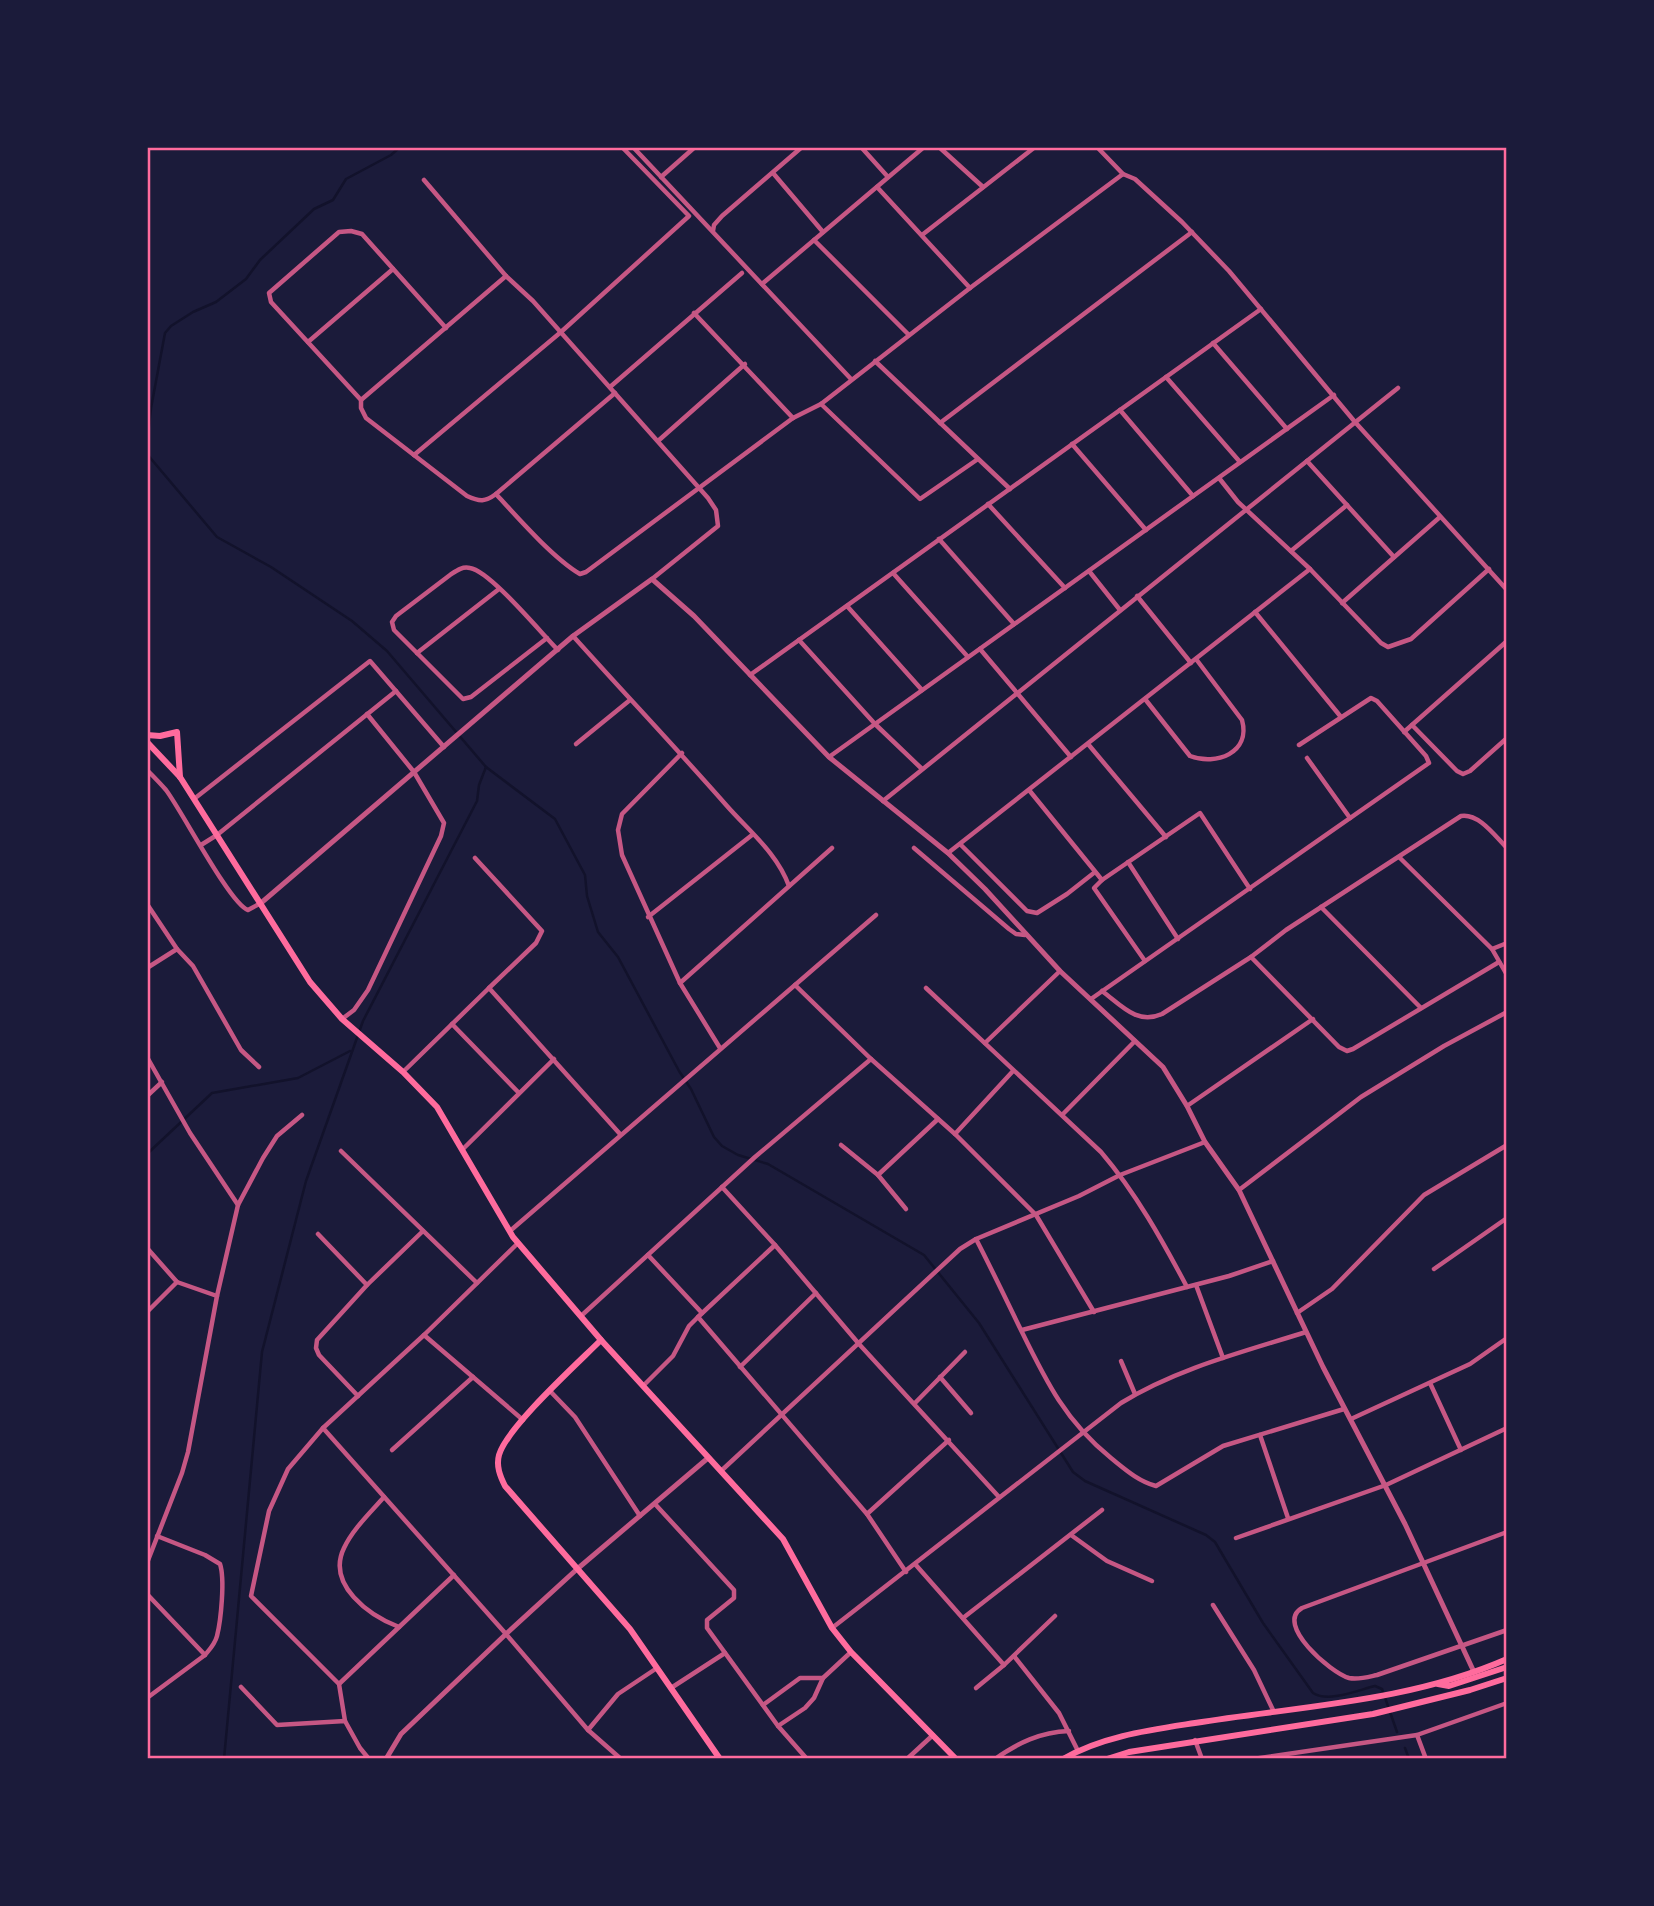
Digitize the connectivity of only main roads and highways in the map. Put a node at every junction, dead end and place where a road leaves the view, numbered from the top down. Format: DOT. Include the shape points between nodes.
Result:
graph roads {
  1 [pos="147,735"];
  2 [pos="147,742"];
  3 [pos="180,778"];
  4 [pos="601,1340"];
  5 [pos="1507,1659"];
  6 [pos="1507,1667"];
  7 [pos="1507,1678"];
  8 [pos="1436,1684"];
  9 [pos="720,1759"];
  10 [pos="956,1759"];
  11 [pos="1063,1759"];
  12 [pos="1107,1759"];
  1 -- 3 [label="main road" via="177,732"];
  2 -- 3 [label="main road"];
  3 -- 4 [label="main road" via="310,982 342,1019 437,1107 509,1231"];
  4 -- 9 [label="main road" via="503,1445 498,1456 500,1476 629,1629"];
  4 -- 10 [label="main road" via="783,1539 832,1628 851,1652"];
  5 -- 8 [label="main road"];
  6 -- 8 [label="main road" via="1449,1686"];
  7 -- 12 [label="main road" via="1405,1708"];
  8 -- 11 [label="main road" via="1369,1699 1128,1734"];
}
